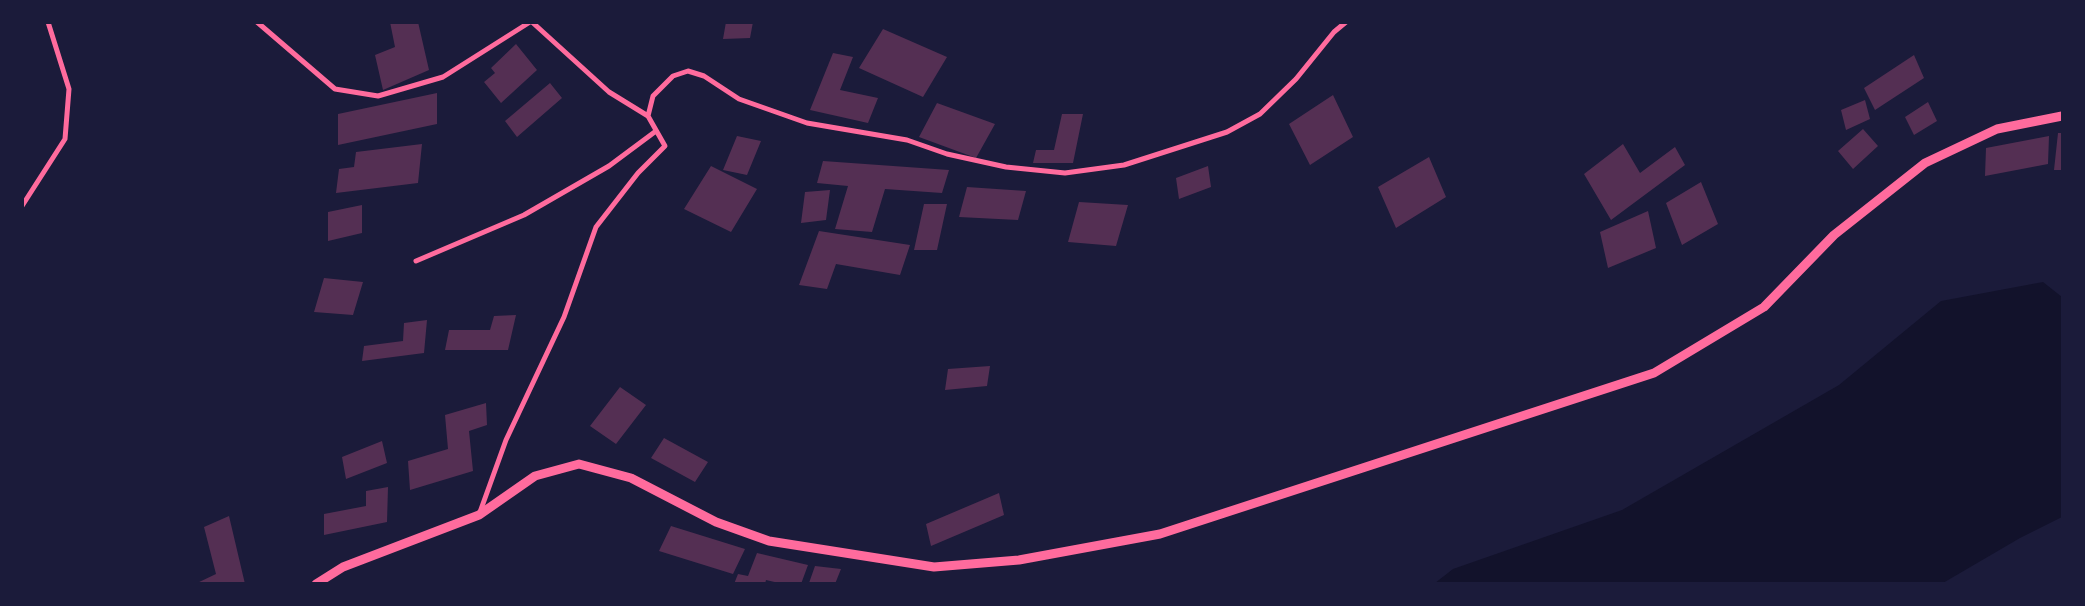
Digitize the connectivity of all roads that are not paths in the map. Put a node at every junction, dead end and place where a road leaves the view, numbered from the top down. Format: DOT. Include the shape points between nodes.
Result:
graph roads {
  1 [pos="48,22"];
  2 [pos="257,22"];
  3 [pos="531,22"];
  4 [pos="1346,22"];
  5 [pos="648,116"];
  6 [pos="2062,116"];
  7 [pos="656,131"];
  8 [pos="22,206"];
  9 [pos="416,261"];
  10 [pos="479,515"];
  11 [pos="316,584"];
  1 -- 8 [label="street" via="69,89 65,138"];
  2 -- 3 [label="street" via="335,89 378,96 443,77"];
  3 -- 5 [label="street" via="609,92"];
  4 -- 5 [label="street" via="1260,114 1228,132 1124,165 1064,173 1006,167 947,154 907,140 807,123 740,99 704,76 688,71 673,76 653,96"];
  5 -- 7 [label="street"];
  6 -- 10 [label="street" via="1997,129 1925,163 1834,235 1764,307 1654,373 1160,534 1019,560 934,568 769,541 716,522 632,478 578,464 535,476"];
  7 -- 9 [label="street" via="610,166 524,215"];
  7 -- 10 [label="street" via="665,146 638,173 596,227 564,317 506,440"];
  10 -- 11 [label="street" via="343,567"];
}
